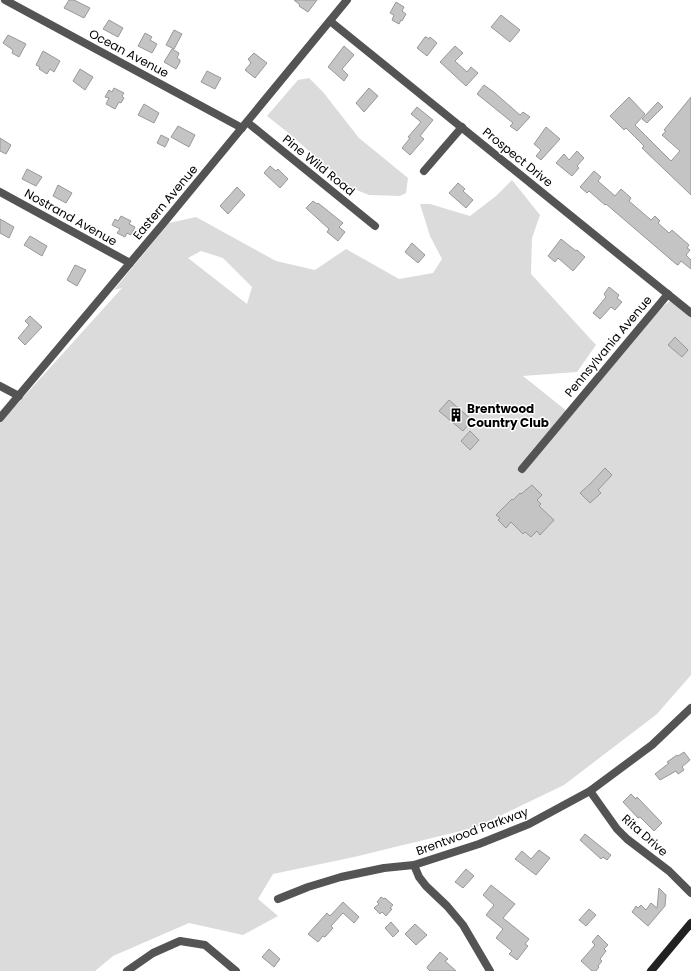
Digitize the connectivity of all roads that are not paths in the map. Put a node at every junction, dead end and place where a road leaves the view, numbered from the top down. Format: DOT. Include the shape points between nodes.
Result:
graph roads {
  1 [pos="5,0"];
  2 [pos="347,0"];
  3 [pos="330,21"];
  4 [pos="244,125"];
  5 [pos="462,127"];
  6 [pos="424,172"];
  7 [pos="0,192"];
  8 [pos="375,226"];
  9 [pos="130,263"];
  10 [pos="668,294"];
  11 [pos="688,306"];
  12 [pos="691,313"];
  13 [pos="0,386"];
  14 [pos="19,396"];
  15 [pos="0,418"];
  16 [pos="522,469"];
  17 [pos="691,708"];
  18 [pos="590,791"];
  19 [pos="414,865"];
  20 [pos="691,893"];
  21 [pos="278,899"];
  22 [pos="691,922"];
  23 [pos="126,971"];
  24 [pos="236,971"];
  25 [pos="490,971"];
  26 [pos="651,971"];
  1 -- 4 [label="street, Ocean Avenue"];
  2 -- 3 [label="street, Eastern Avenue"];
  3 -- 4 [label="street, Eastern Avenue"];
  3 -- 5 [label="street, Prospect Drive"];
  4 -- 8 [label="street, Pine Wild Road"];
  4 -- 9 [label="street, Eastern Avenue"];
  5 -- 6 [label="street"];
  5 -- 10 [label="street, Prospect Drive"];
  7 -- 9 [label="street, Nostrand Avenue"];
  9 -- 14 [label="street, Eastern Avenue"];
  10 -- 11 [label="street, Prospect Drive"];
  10 -- 16 [label="street, Pennsylvania Avenue"];
  11 -- 12 [label="street, Prospect Drive"];
  13 -- 14 [label="street"];
  14 -- 15 [label="street, Eastern Avenue"];
  17 -- 18 [label="street, Brentwood Parkway" via="652,745"];
  18 -- 19 [label="street, Brentwood Parkway" via="529,824 479,844"];
  18 -- 20 [label="street, Rita Drive" via="617,829 669,871"];
  19 -- 21 [label="street, Brentwood Parkway" via="341,877 308,886"];
  19 -- 25 [label="street" via="426,886 463,925"];
  22 -- 26 [label="street"];
  23 -- 24 [label="street" via="153,952 180,941 205,945"];
}
